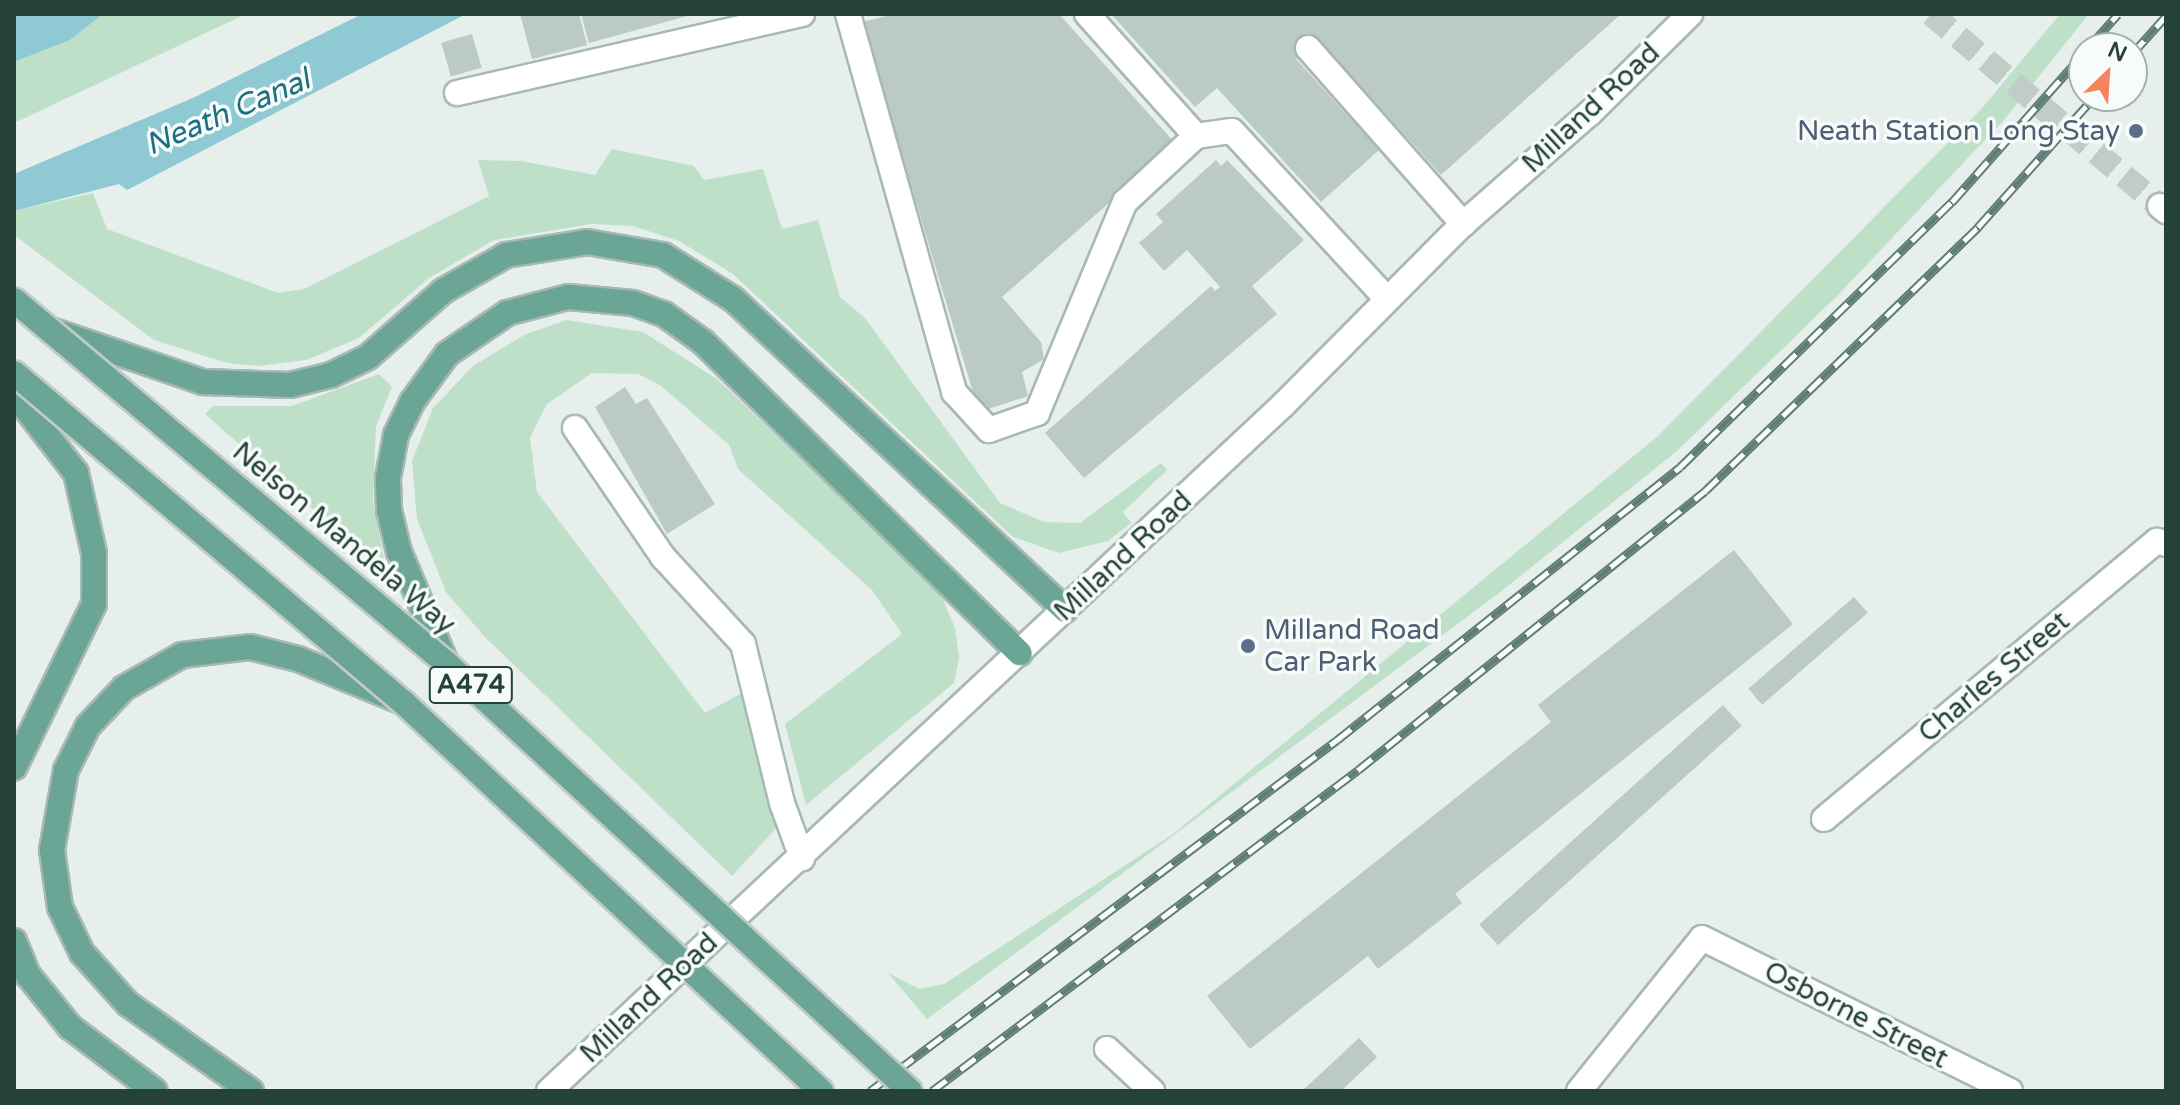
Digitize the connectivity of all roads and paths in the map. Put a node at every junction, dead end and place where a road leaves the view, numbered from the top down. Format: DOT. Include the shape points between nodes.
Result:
graph roads {
  1 [pos="802,14"];
  2 [pos="848,14"];
  3 [pos="1087,14"];
  4 [pos="1690,14"];
  5 [pos="1308,48"];
  6 [pos="457,93"];
  7 [pos="1196,136"];
  8 [pos="1463,224"];
  9 [pos="1387,299"];
  10 [pos="14,300"];
  11 [pos="51,330"];
  12 [pos="14,373"];
  13 [pos="14,393"];
  14 [pos="575,428"];
  15 [pos="2166,544"];
  16 [pos="1065,610"];
  17 [pos="1020,653"];
  18 [pos="446,663"];
  19 [pos="404,703"];
  20 [pos="14,768"];
  21 [pos="1824,819"];
  22 [pos="802,858"];
  23 [pos="14,941"];
  24 [pos="1107,1049"];
  25 [pos="1997,1088"];
  26 [pos="155,1091"];
  27 [pos="251,1091"];
  28 [pos="549,1091"];
  29 [pos="821,1091"];
  30 [pos="910,1091"];
  31 [pos="1152,1091"];
  32 [pos="1579,1091"];
  1 -- 6 [label="street"];
  2 -- 7 [label="street" via="954,392 989,430 1037,413 1125,202"];
  3 -- 7 [label="street"];
  4 -- 8 [label="street, Milland Road" via="1590,113"];
  5 -- 8 [label="street"];
  7 -- 9 [label="street" via="1232,131"];
  8 -- 9 [label="street, Milland Road"];
  9 -- 16 [label="street, Milland Road"];
  10 -- 11 [label="main road, Nelson Mandela Way / A474, bridge"];
  11 -- 16 [label="main road" via="203,382 251,387 331,375 368,357 474,270 547,246 587,242 663,255 733,299"];
  11 -- 18 [label="main road, Nelson Mandela Way / A474, bridge"];
  12 -- 19 [label="main road, A474, bridge"];
  13 -- 20 [label="main road" via="76,473 87,506 94,604"];
  14 -- 22 [label="street" via="663,557 743,644 782,803"];
  15 -- 21 [label="street, Charles Street" via="2157,541"];
  16 -- 17 [label="street, Milland Road"];
  17 -- 18 [label="main road" via="703,342 664,314 633,303 568,297 507,313 447,354 427,378 396,435 389,510 399,552"];
  17 -- 22 [label="street, Milland Road"];
  18 -- 30 [label="main road, Nelson Mandela Way / A474, bridge"];
  19 -- 27 [label="main road" via="298,659 250,647 182,655 124,688 88,726 66,770 52,850 60,907 103,982"];
  19 -- 29 [label="main road, A474, bridge"];
  22 -- 28 [label="street, Milland Road"];
  23 -- 26 [label="main road" via="28,975 70,1027"];
  24 -- 31 [label="street"];
  25 -- 32 [label="street, Osborne Street" via="1702,938"];
}
